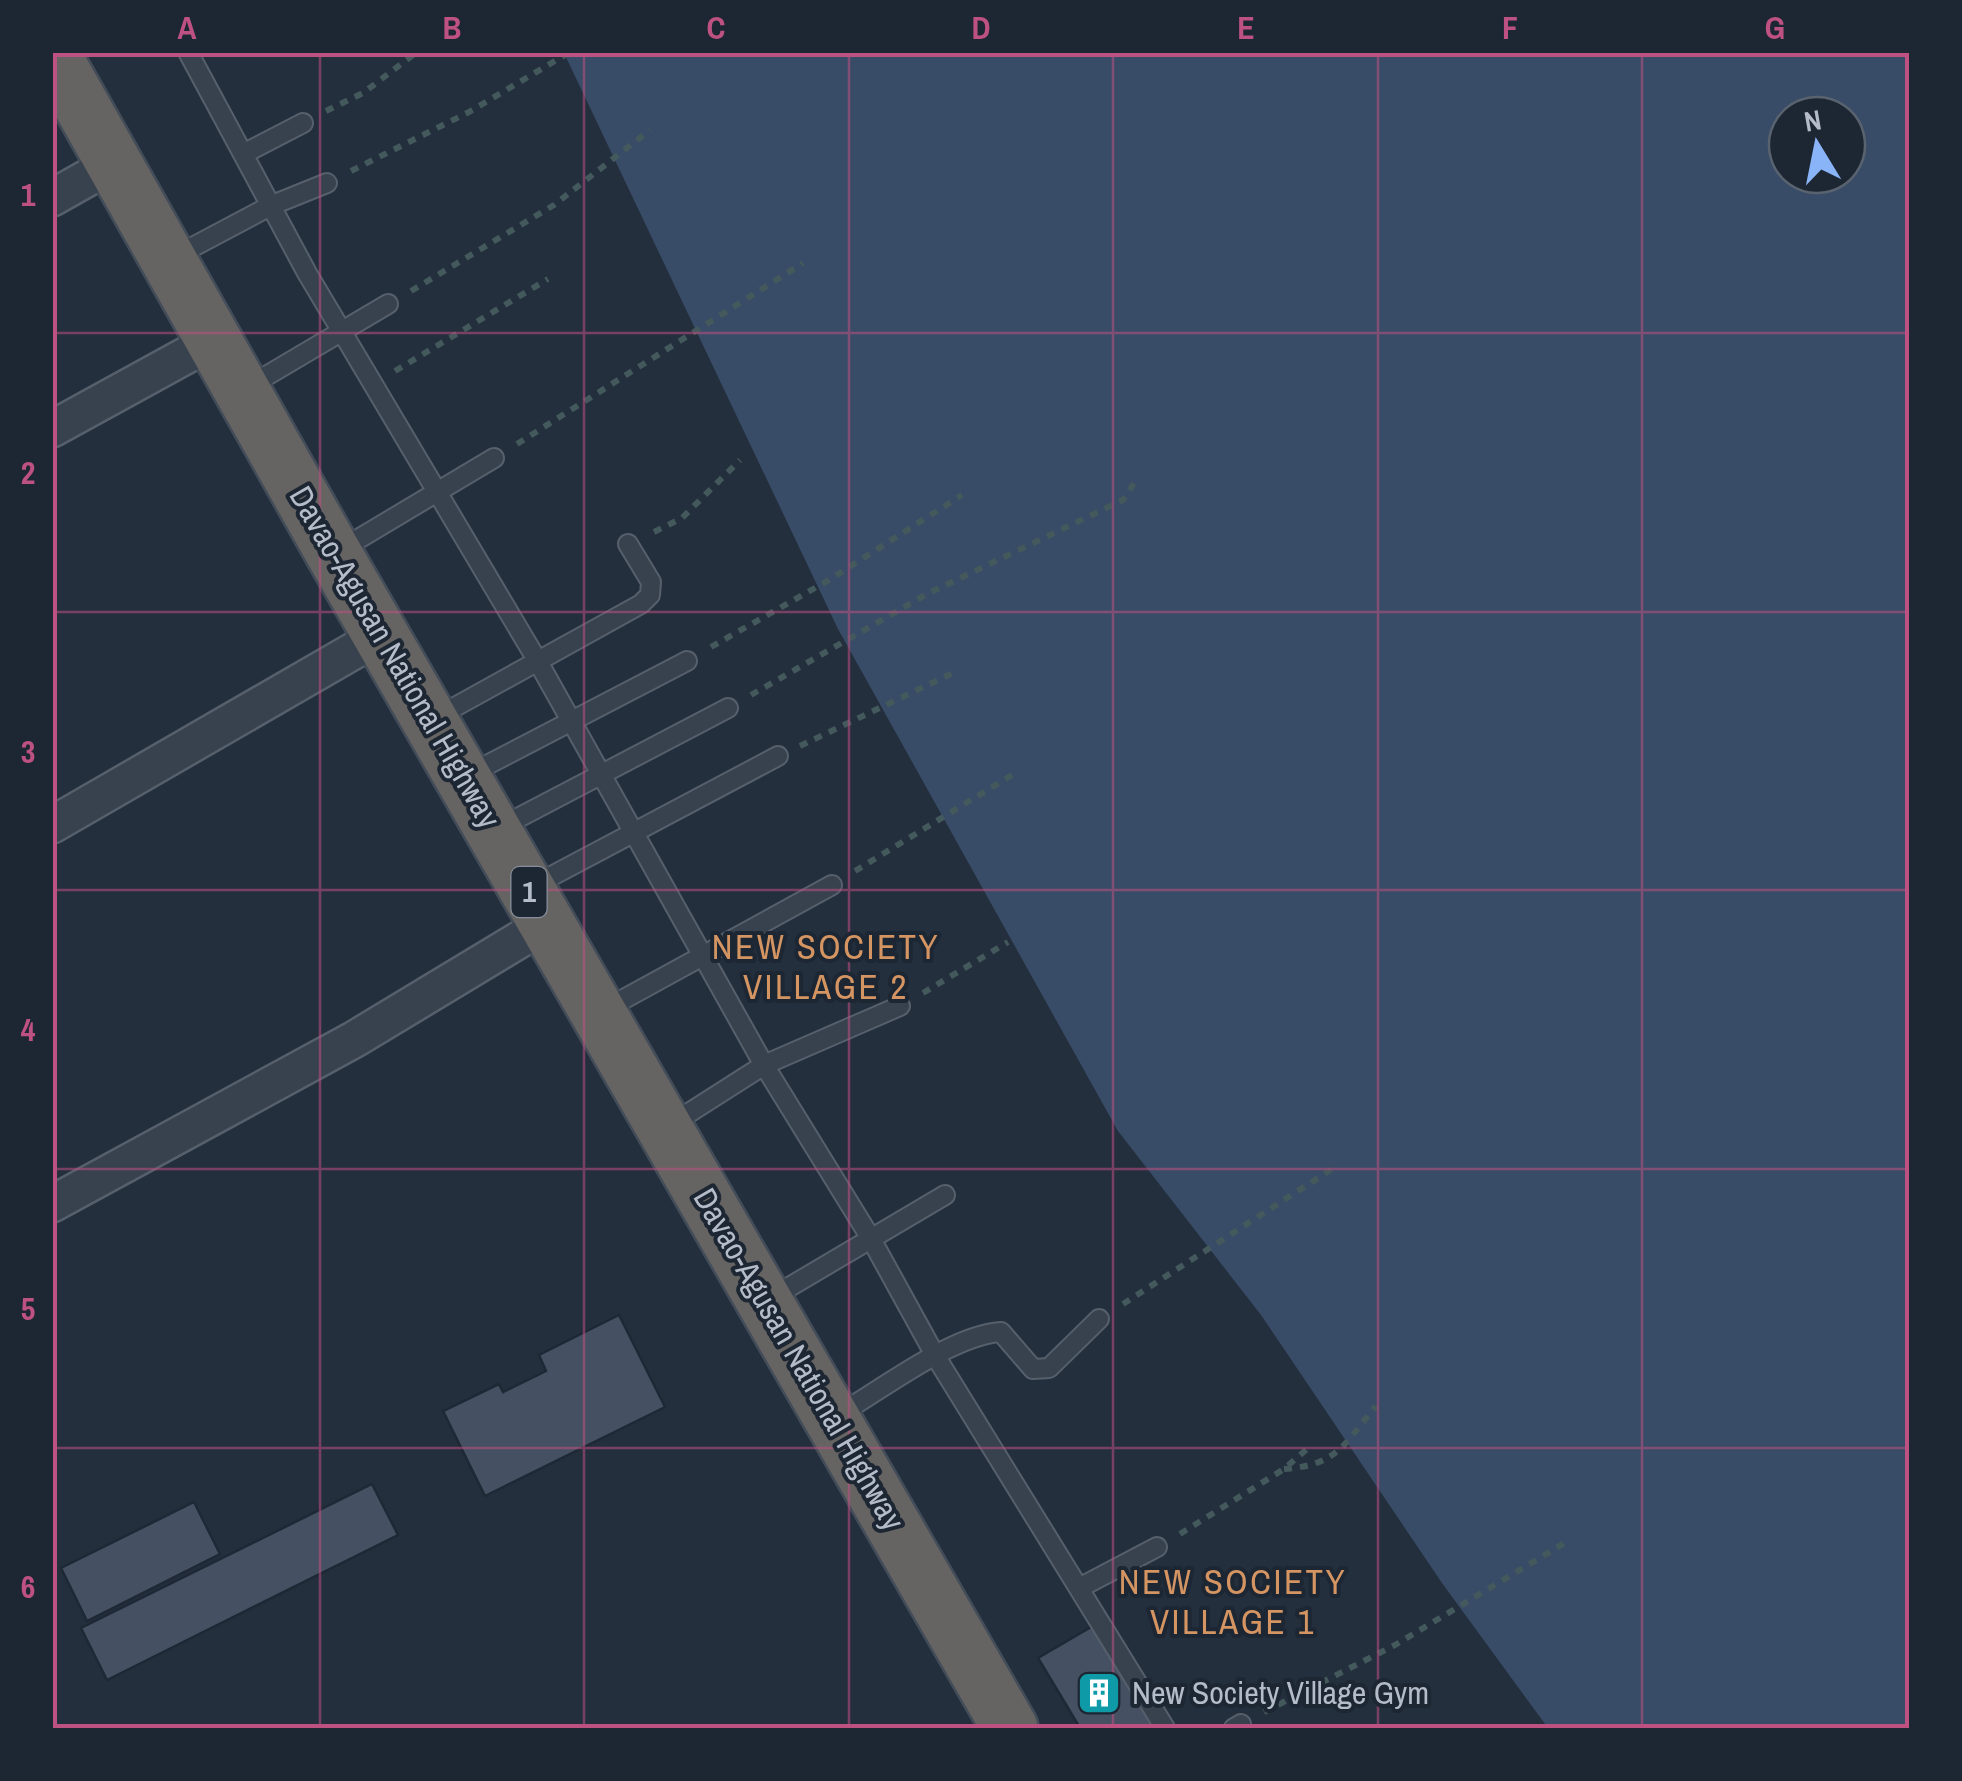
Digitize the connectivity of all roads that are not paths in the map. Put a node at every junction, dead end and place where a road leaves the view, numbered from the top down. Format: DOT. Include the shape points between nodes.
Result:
graph roads {
  1 [pos="188,52"];
  2 [pos="52,53"];
  3 [pos="303,123"];
  4 [pos="242,154"];
  5 [pos="114,163"];
  6 [pos="326,184"];
  7 [pos="52,198"];
  8 [pos="270,206"];
  9 [pos="170,259"];
  10 [pos="388,304"];
  11 [pos="342,330"];
  12 [pos="216,338"];
  13 [pos="244,390"];
  14 [pos="52,429"];
  15 [pos="494,458"];
  16 [pos="435,494"];
  17 [pos="628,544"];
  18 [pos="334,554"];
  19 [pos="381,635"];
  20 [pos="537,660"];
  21 [pos="688,661"];
  22 [pos="728,708"];
  23 [pos="430,721"];
  24 [pos="572,723"];
  25 [pos="778,756"];
  26 [pos="601,774"];
  27 [pos="463,778"];
  28 [pos="52,825"];
  29 [pos="494,831"];
  30 [pos="632,832"];
  31 [pos="832,885"];
  32 [pos="537,906"];
  33 [pos="703,954"];
  34 [pos="900,1006"];
  35 [pos="598,1013"];
  36 [pos="764,1066"];
  37 [pos="665,1128"];
  38 [pos="945,1195"];
  39 [pos="52,1204"];
  40 [pos="870,1236"];
  41 [pos="766,1300"];
  42 [pos="1099,1319"];
  43 [pos="936,1358"];
  44 [pos="834,1418"];
  45 [pos="1158,1547"];
  46 [pos="1081,1587"];
  47 [pos="1010,1728"];
  48 [pos="1165,1728"];
  1 -- 4 [label="lane"];
  2 -- 5 [label="highway, Davao-Agusan National Highway / 1"];
  3 -- 4 [label="lane"];
  4 -- 8 [label="lane"];
  5 -- 7 [label="street"];
  5 -- 9 [label="highway, Davao-Agusan National Highway / 1"];
  6 -- 8 [label="lane"];
  8 -- 9 [label="lane"];
  8 -- 11 [label="lane"];
  9 -- 12 [label="highway, Davao-Agusan National Highway / 1"];
  10 -- 11 [label="lane"];
  11 -- 13 [label="lane"];
  11 -- 16 [label="lane"];
  12 -- 13 [label="highway, Davao-Agusan National Highway / 1"];
  12 -- 14 [label="street"];
  13 -- 18 [label="highway, Davao-Agusan National Highway / 1"];
  15 -- 16 [label="lane"];
  16 -- 18 [label="lane"];
  16 -- 20 [label="lane"];
  17 -- 20 [label="lane" via="650,582 650,595"];
  18 -- 19 [label="highway, Davao-Agusan National Highway / 1"];
  19 -- 23 [label="highway, Davao-Agusan National Highway / 1"];
  19 -- 28 [label="street"];
  20 -- 23 [label="lane"];
  20 -- 24 [label="lane"];
  21 -- 24 [label="lane"];
  22 -- 26 [label="lane"];
  23 -- 27 [label="highway, Davao-Agusan National Highway / 1"];
  24 -- 26 [label="lane"];
  24 -- 27 [label="lane"];
  25 -- 30 [label="lane"];
  26 -- 29 [label="lane"];
  26 -- 30 [label="lane"];
  27 -- 29 [label="highway, Davao-Agusan National Highway / 1"];
  29 -- 32 [label="highway, Davao-Agusan National Highway / 1"];
  30 -- 32 [label="lane"];
  30 -- 33 [label="lane"];
  31 -- 33 [label="lane"];
  32 -- 35 [label="highway, Davao-Agusan National Highway / 1"];
  32 -- 39 [label="street" via="355,1039"];
  33 -- 35 [label="lane"];
  33 -- 36 [label="lane"];
  34 -- 36 [label="lane"];
  35 -- 37 [label="highway, Davao-Agusan National Highway / 1"];
  36 -- 37 [label="lane"];
  36 -- 40 [label="lane"];
  37 -- 41 [label="highway, Davao-Agusan National Highway / 1"];
  38 -- 40 [label="lane"];
  40 -- 41 [label="lane"];
  40 -- 43 [label="lane"];
  41 -- 44 [label="highway, Davao-Agusan National Highway / 1"];
  42 -- 43 [label="lane" via="1060,1360 1041,1370 1001,1332"];
  43 -- 44 [label="lane"];
  43 -- 46 [label="lane"];
  44 -- 47 [label="highway, Davao-Agusan National Highway / 1"];
  45 -- 46 [label="lane"];
  46 -- 48 [label="lane"];
}
